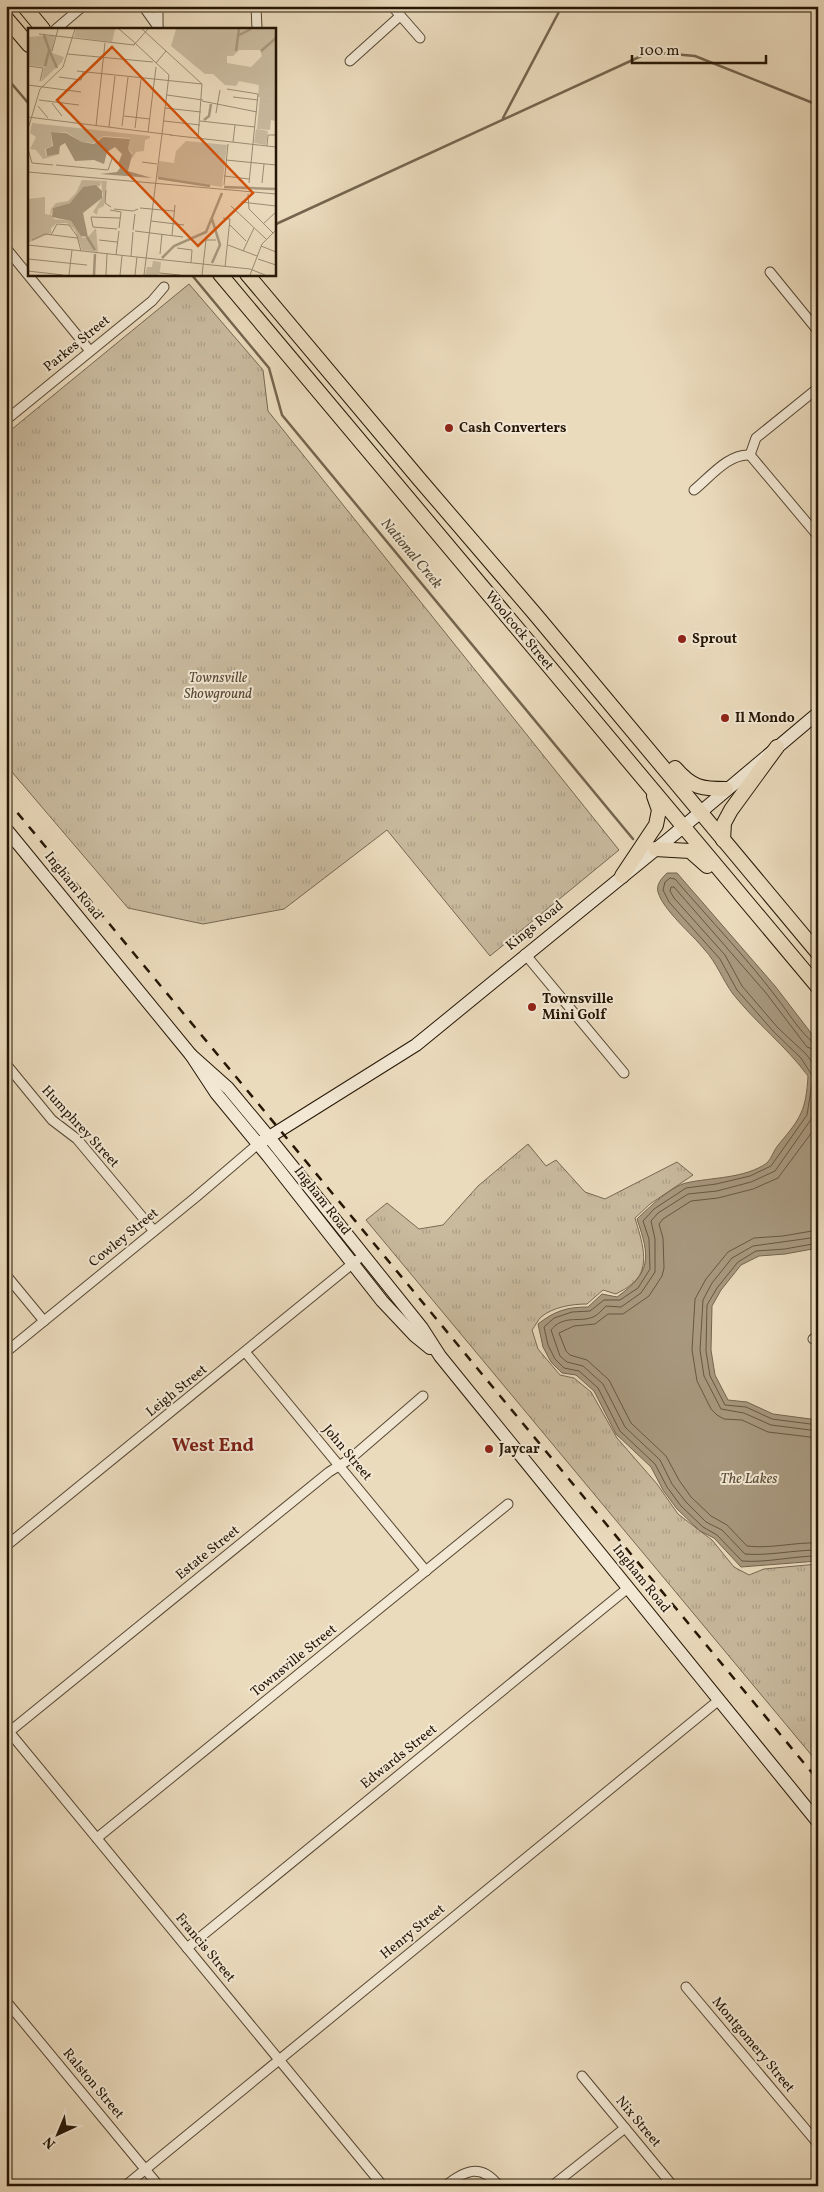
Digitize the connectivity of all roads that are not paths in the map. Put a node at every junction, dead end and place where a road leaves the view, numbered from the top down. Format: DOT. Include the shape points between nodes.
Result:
graph roads {
  1 [pos="24,6"];
  2 [pos="83,6"];
  3 [pos="143,6"];
  4 [pos="158,6"];
  5 [pos="256,6"];
  6 [pos="392,6"];
  7 [pos="74,14"];
  8 [pos="400,16"];
  9 [pos="6,18"];
  10 [pos="42,28"];
  11 [pos="57,28"];
  12 [pos="66,28"];
  13 [pos="158,28"];
  14 [pos="257,28"];
  15 [pos="420,38"];
  16 [pos="28,44"];
  17 [pos="350,60"];
  18 [pos="6,248"];
  19 [pos="770,272"];
  20 [pos="28,275"];
  21 [pos="28,275"];
  22 [pos="221,275"];
  23 [pos="248,275"];
  24 [pos="164,287"];
  25 [pos="818,331"];
  26 [pos="90,351"];
  27 [pos="818,388"];
  28 [pos="6,420"];
  29 [pos="750,455"];
  30 [pos="694,490"];
  31 [pos="818,536"];
  32 [pos="535,614"];
  33 [pos="818,712"];
  34 [pos="777,747"];
  35 [pos="651,789"];
  36 [pos="726,789"];
  37 [pos="700,812"];
  38 [pos="684,825"];
  39 [pos="6,829"];
  40 [pos="723,840"];
  41 [pos="11,843"];
  42 [pos="655,849"];
  43 [pos="622,876"];
  44 [pos="768,926"];
  45 [pos="818,953"];
  46 [pos="525,954"];
  47 [pos="818,987"];
  48 [pos="191,1055"];
  49 [pos="6,1064"];
  50 [pos="624,1073"];
  51 [pos="268,1136"];
  52 [pos="258,1144"];
  53 [pos="154,1231"];
  54 [pos="363,1255"];
  55 [pos="352,1264"];
  56 [pos="6,1275"];
  57 [pos="44,1320"];
  58 [pos="6,1352"];
  59 [pos="246,1353"];
  60 [pos="440,1356"];
  61 [pos="423,1396"];
  62 [pos="340,1466"];
  63 [pos="508,1504"];
  64 [pos="6,1546"];
  65 [pos="426,1571"];
  66 [pos="628,1588"];
  67 [pos="720,1700"];
  68 [pos="8,1730"];
  69 [pos="818,1822"];
  70 [pos="97,1838"];
  71 [pos="187,1948"];
  72 [pos="686,1986"];
  73 [pos="6,2001"];
  74 [pos="279,2058"];
  75 [pos="582,2076"];
  76 [pos="624,2128"];
  77 [pos="818,2144"];
  78 [pos="145,2169"];
  79 [pos="125,2186"];
  80 [pos="159,2186"];
  81 [pos="383,2186"];
  82 [pos="445,2186"];
  83 [pos="499,2186"];
  84 [pos="552,2186"];
  85 [pos="673,2186"];
  1 -- 10 [label="main road"];
  2 -- 7 [label="street"];
  3 -- 13 [label="street"];
  4 -- 13 [label="street"];
  5 -- 14 [label="street"];
  6 -- 8 [label="street"];
  7 -- 11 [label="street"];
  7 -- 12 [label="street"];
  8 -- 15 [label="street"];
  8 -- 17 [label="street"];
  9 -- 16 [label="main road"];
  18 -- 21 [label="street"];
  19 -- 25 [label="street"];
  20 -- 26 [label="street"];
  22 -- 35 [label="main road, Woolcock Street"];
  23 -- 32 [label="main road, Woolcock Street"];
  24 -- 26 [label="street, Parkes Street" via="152,301"];
  26 -- 28 [label="street, Parkes Street"];
  27 -- 29 [label="street" via="756,438"];
  29 -- 30 [label="street" via="741,454 733,458"];
  29 -- 31 [label="street"];
  32 -- 36 [label="main road" via="581,656 682,776 702,788"];
  32 -- 37 [label="main road, Woolcock Street"];
  33 -- 34 [label="main road, Kings Road"];
  34 -- 36 [label="main road, Kings Road"];
  34 -- 40 [label="main road" via="731,810 724,823"];
  35 -- 38 [label="main road, Woolcock Street"];
  35 -- 43 [label="main road" via="659,810 656,825"];
  36 -- 37 [label="main road, Kings Road"];
  37 -- 38 [label="main road, Kings Road"];
  37 -- 40 [label="main road, Woolcock Street"];
  38 -- 42 [label="main road, Kings Road"];
  38 -- 44 [label="main road, Woolcock Street"];
  39 -- 41 [label="main road, Ingham Road"];
  40 -- 45 [label="main road, Woolcock Street"];
  41 -- 48 [label="main road, Ingham Road"];
  42 -- 43 [label="main road, Kings Road"];
  42 -- 44 [label="main road" via="695,854 724,887"];
  43 -- 46 [label="main road, Kings Road"];
  44 -- 47 [label="main road, Woolcock Street"];
  46 -- 50 [label="street"];
  46 -- 51 [label="main road, Kings Road" via="416,1044"];
  48 -- 51 [label="main road, Ingham Road" via="228,1088"];
  48 -- 52 [label="main road, Ingham Road" via="216,1094"];
  49 -- 53 [label="street, Humphrey Street" via="52,1120 77,1139"];
  51 -- 52 [label="main road, Kings Road"];
  51 -- 54 [label="main road, Ingham Road"];
  52 -- 53 [label="street, Cowley Street"];
  52 -- 55 [label="main road, Ingham Road"];
  53 -- 57 [label="street, Cowley Street"];
  54 -- 55 [label="street, Leigh Street"];
  54 -- 60 [label="main road, Ingham Road" via="422,1328"];
  55 -- 59 [label="street, Leigh Street"];
  55 -- 60 [label="main road, Ingham Road" via="394,1314"];
  56 -- 57 [label="street"];
  57 -- 58 [label="street, Cowley Street"];
  59 -- 62 [label="street, John Street"];
  59 -- 64 [label="street, Leigh Street"];
  60 -- 66 [label="main road, Ingham Road"];
  61 -- 62 [label="street, Estate Street"];
  62 -- 65 [label="street, John Street"];
  62 -- 68 [label="street, Estate Street"];
  63 -- 65 [label="street, Townsville Street"];
  65 -- 70 [label="street, Townsville Street"];
  66 -- 67 [label="main road, Ingham Road"];
  66 -- 71 [label="street, Edwards Street"];
  67 -- 69 [label="main road, Ingham Road"];
  67 -- 74 [label="street, Henry Street"];
  68 -- 70 [label="street, Francis Street"];
  70 -- 71 [label="street, Francis Street"];
  71 -- 74 [label="street, Francis Street"];
  72 -- 77 [label="street, Montgomery Street"];
  73 -- 78 [label="street, Ralston Street"];
  74 -- 78 [label="street, Henry Street"];
  74 -- 81 [label="street, Francis Street"];
  75 -- 76 [label="street, Nix Street"];
  76 -- 84 [label="street"];
  76 -- 85 [label="street, Nix Street"];
  78 -- 79 [label="street, Henry Street"];
  78 -- 80 [label="street, Ralston Street"];
  82 -- 83 [label="street" via="466,2172 475,2171 485,2173"];
}
